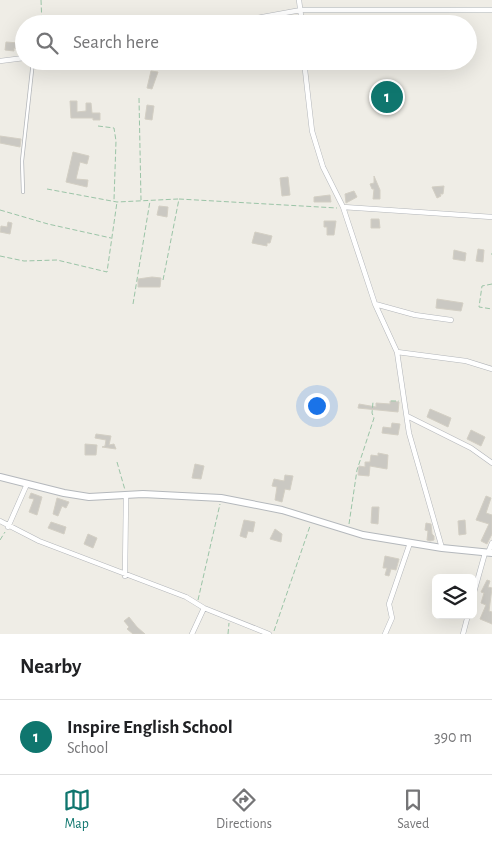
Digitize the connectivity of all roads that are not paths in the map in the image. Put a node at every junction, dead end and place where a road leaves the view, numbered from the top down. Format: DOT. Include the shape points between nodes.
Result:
graph roads {
  1 [pos="299,0"];
  2 [pos="301,10"];
  3 [pos="492,10"];
  4 [pos="273,15"];
  5 [pos="301,15"];
  6 [pos="15,59"];
  7 [pos="0,61"];
  8 [pos="32,70"];
  9 [pos="305,70"];
  10 [pos="23,192"];
  11 [pos="343,208"];
  12 [pos="492,217"];
  13 [pos="375,304"];
  14 [pos="451,320"];
  15 [pos="397,352"];
  16 [pos="492,369"];
  17 [pos="407,416"];
  18 [pos="492,463"];
  19 [pos="0,476"];
  20 [pos="27,484"];
  21 [pos="126,496"];
  22 [pos="0,521"];
  23 [pos="8,527"];
  24 [pos="410,543"];
  25 [pos="492,543"];
  26 [pos="442,548"];
  27 [pos="488,553"];
  28 [pos="125,576"];
  29 [pos="477,585"];
  30 [pos="204,608"];
  31 [pos="467,619"];
  32 [pos="192,634"];
  33 [pos="271,634"];
  34 [pos="385,634"];
  35 [pos="463,634"];
  1 -- 2 [label="street"];
  2 -- 3 [label="street"];
  2 -- 4 [label="street"];
  2 -- 5 [label="street"];
  6 -- 7 [label="street"];
  8 -- 10 [label="lane" via="22,161"];
  9 -- 11 [label="street" via="312,131 323,166"];
  11 -- 12 [label="street"];
  11 -- 13 [label="street"];
  13 -- 14 [label="street"];
  13 -- 15 [label="street"];
  15 -- 16 [label="street" via="466,361"];
  15 -- 17 [label="street"];
  17 -- 18 [label="street" via="430,425"];
  17 -- 26 [label="street"];
  19 -- 20 [label="street"];
  20 -- 21 [label="street" via="89,496"];
  20 -- 23 [label="street"];
  21 -- 24 [label="street" via="221,498 312,518 363,535"];
  21 -- 28 [label="street"];
  22 -- 23 [label="street"];
  23 -- 28 [label="street"];
  24 -- 26 [label="street"];
  24 -- 34 [label="street" via="389,604 392,618"];
  25 -- 27 [label="street"];
  26 -- 27 [label="street"];
  27 -- 29 [label="street"];
  28 -- 30 [label="street" via="186,598"];
  30 -- 32 [label="street"];
  30 -- 33 [label="street"];
  31 -- 35 [label="street"];
}
